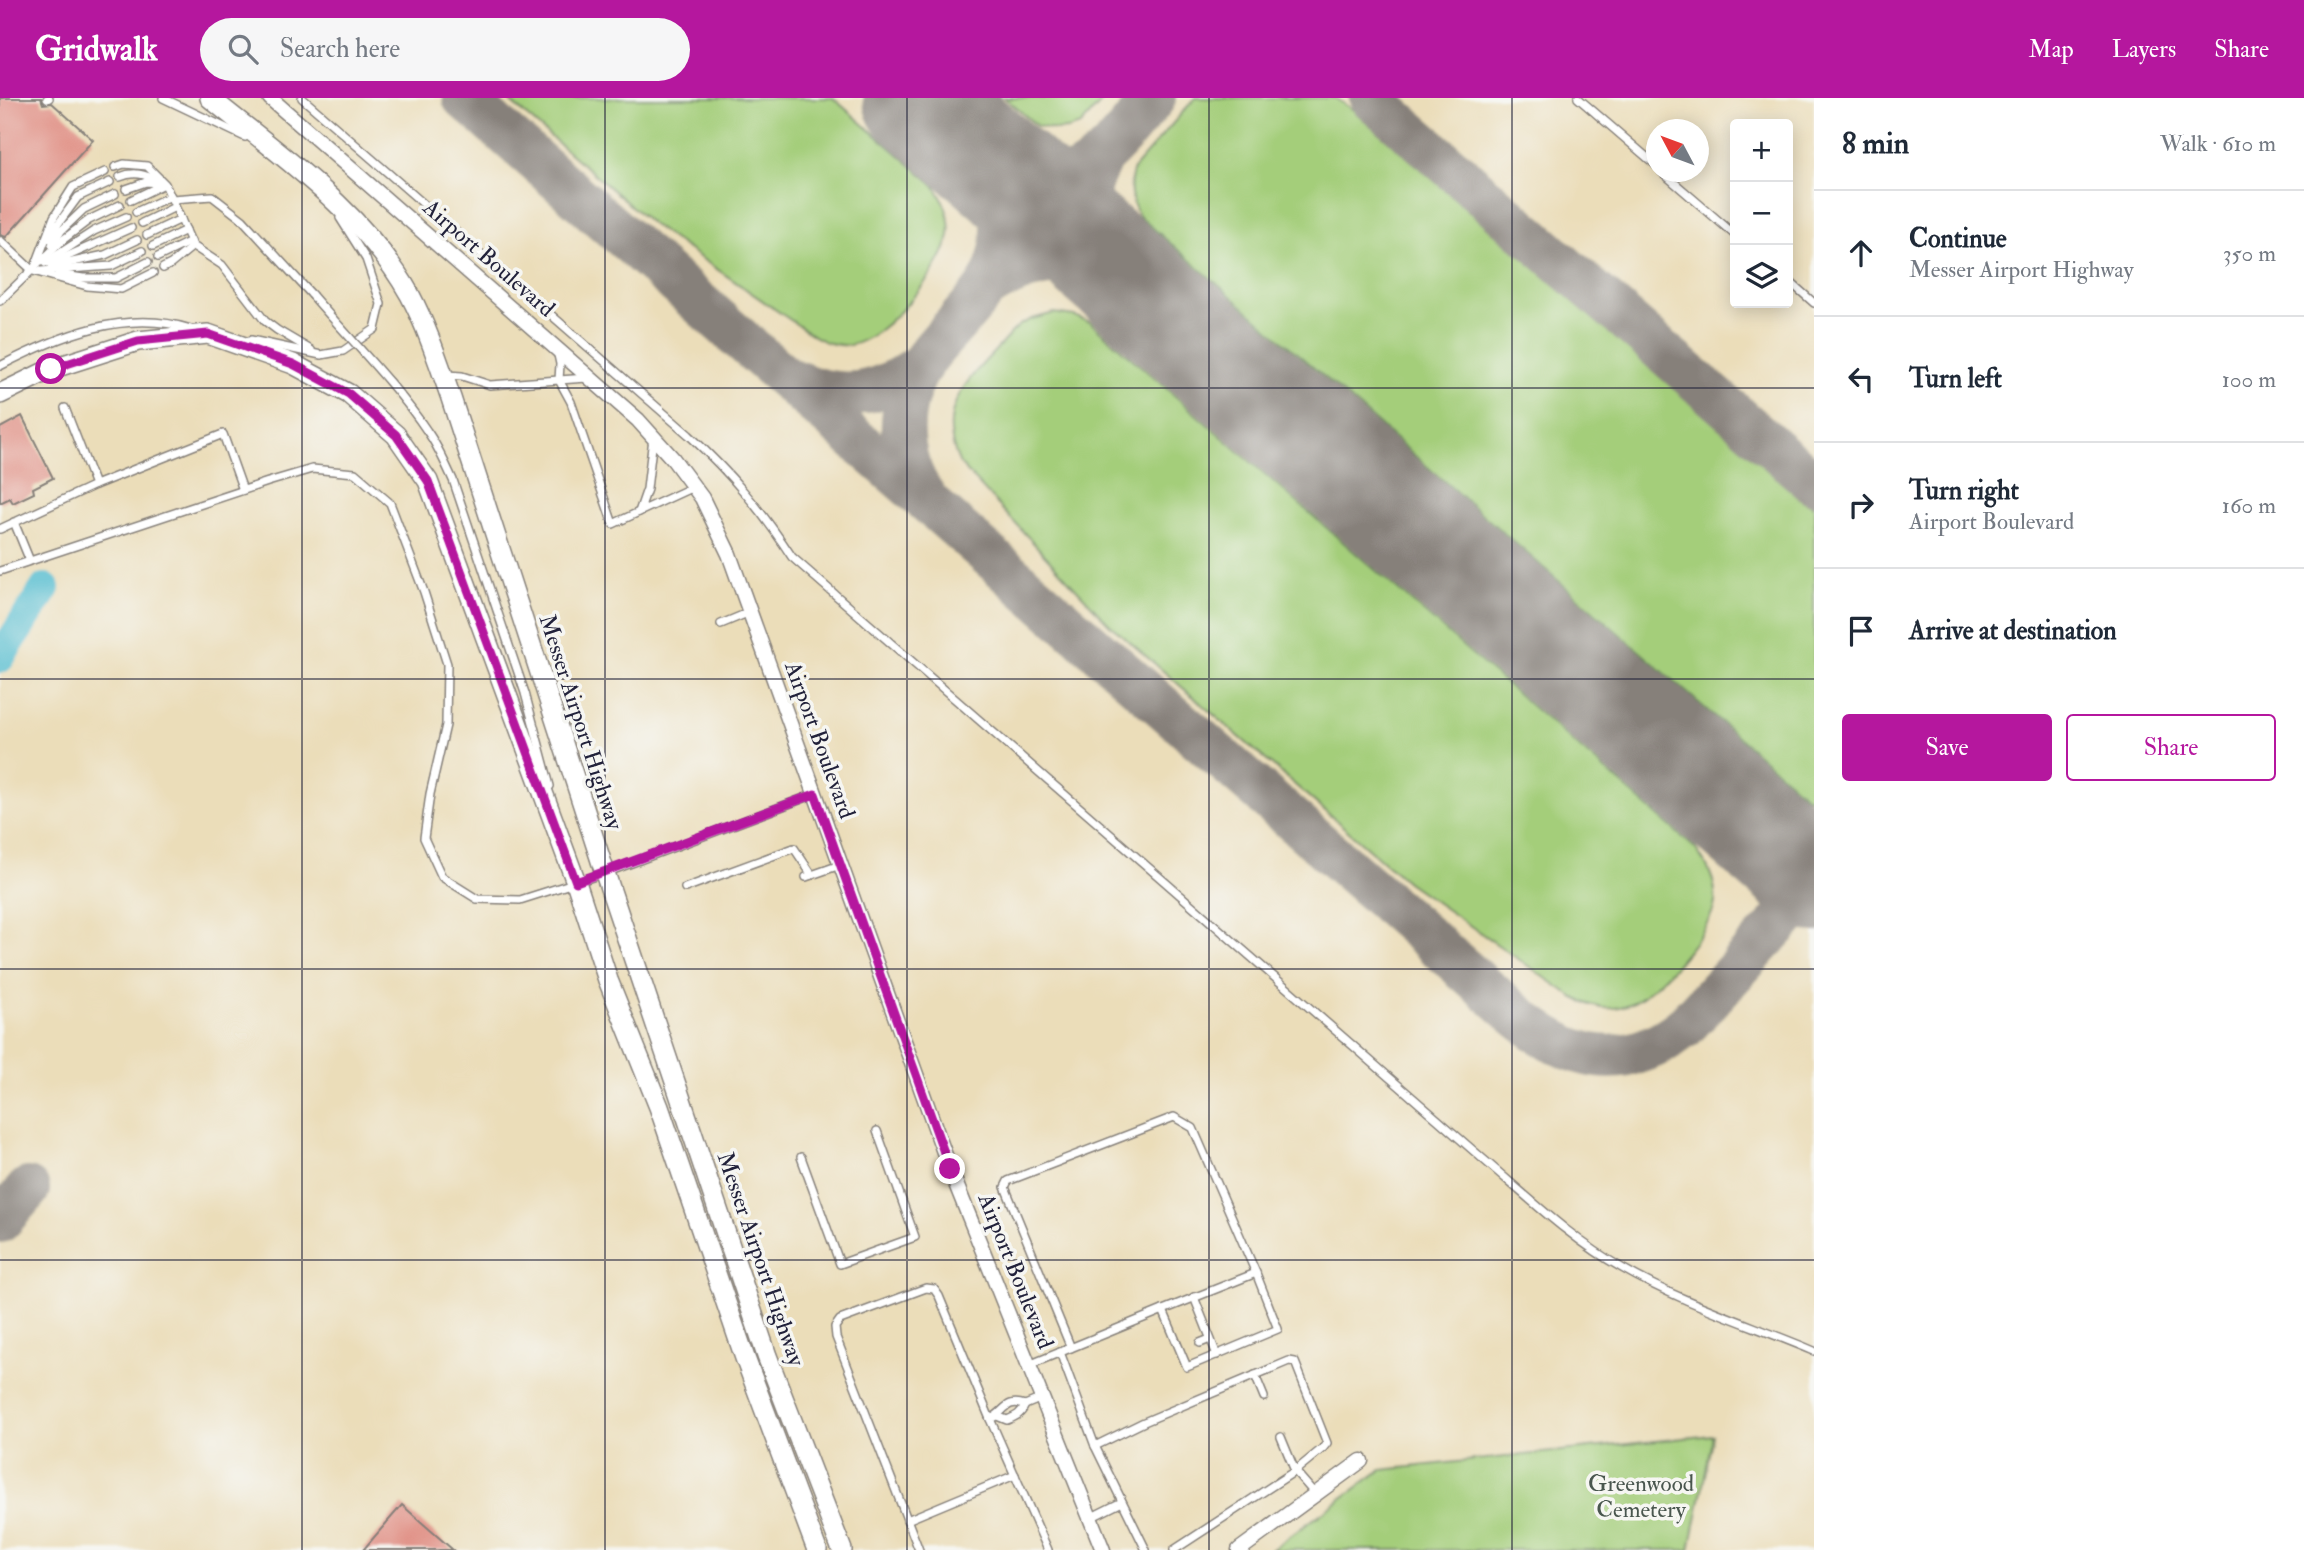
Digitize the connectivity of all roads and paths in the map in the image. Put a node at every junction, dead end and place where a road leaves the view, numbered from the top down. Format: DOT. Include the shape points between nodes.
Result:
graph roads {
  1 [pos="163,98"];
  2 [pos="210,98"];
  3 [pos="270,98"];
  4 [pos="302,98"];
  5 [pos="1578,98"];
  6 [pos="1646,157"];
  7 [pos="293,166"];
  8 [pos="116,167"];
  9 [pos="105,172"];
  10 [pos="120,177"];
  11 [pos="110,182"];
  12 [pos="1674,182"];
  13 [pos="165,184"];
  14 [pos="125,189"];
  15 [pos="115,194"];
  16 [pos="326,194"];
  17 [pos="171,197"];
  18 [pos="131,200"];
  19 [pos="120,205"];
  20 [pos="175,207"];
  21 [pos="136,212"];
  22 [pos="126,216"];
  23 [pos="181,219"];
  24 [pos="142,223"];
  25 [pos="131,228"];
  26 [pos="186,230"];
  27 [pos="1730,231"];
  28 [pos="148,235"];
  29 [pos="137,240"];
  30 [pos="1,242"];
  31 [pos="192,244"];
  32 [pos="153,246"];
  33 [pos="142,251"];
  34 [pos="158,257"];
  35 [pos="148,262"];
  36 [pos="163,268"];
  37 [pos="33,271"];
  38 [pos="153,273"];
  39 [pos="1793,284"];
  40 [pos="0,302"];
  41 [pos="1814,303"];
  42 [pos="208,334"];
  43 [pos="556,347"];
  44 [pos="321,355"];
  45 [pos="0,366"];
  46 [pos="443,374"];
  47 [pos="591,377"];
  48 [pos="559,380"];
  49 [pos="0,394"];
  50 [pos="65,408"];
  51 [pos="653,437"];
  52 [pos="95,485"];
  53 [pos="694,487"];
  54 [pos="243,490"];
  55 [pos="639,512"];
  56 [pos="14,522"];
  57 [pos="0,529"];
  58 [pos="30,561"];
  59 [pos="0,571"];
  60 [pos="750,612"];
  61 [pos="721,624"];
  62 [pos="815,794"];
  63 [pos="841,865"];
  64 [pos="605,873"];
  65 [pos="576,882"];
  66 [pos="685,888"];
  67 [pos="877,1131"];
  68 [pos="801,1157"];
  69 [pos="1256,1273"];
  70 [pos="1194,1297"];
  71 [pos="1163,1310"];
  72 [pos="1210,1339"];
  73 [pos="1200,1343"];
  74 [pos="1071,1348"];
  75 [pos="1814,1351"];
  76 [pos="1060,1352"];
  77 [pos="1217,1355"];
  78 [pos="1029,1365"];
  79 [pos="1255,1375"];
  80 [pos="1264,1397"];
  81 [pos="1042,1398"];
  82 [pos="1025,1405"];
  83 [pos="994,1417"];
  84 [pos="1281,1437"];
  85 [pos="1095,1446"];
  86 [pos="1361,1461"];
  87 [pos="1295,1471"];
  88 [pos="1015,1475"];
  89 [pos="1315,1494"];
  90 [pos="1122,1502"];
  91 [pos="1090,1518"];
  92 [pos="907,1520"];
  93 [pos="1242,1549"];
  94 [pos="817,1550"];
  95 [pos="842,1550"];
  96 [pos="919,1550"];
  97 [pos="1048,1550"];
  98 [pos="1103,1550"];
  99 [pos="1146,1550"];
  100 [pos="1174,1550"];
  1 -- 7 [label="lane" via="232,129"];
  2 -- 7 [label="main road, Messer Airport Highway"];
  3 -- 43 [label="street, Airport Boulevard"];
  4 -- 75 [label="lane" via="728,472 792,557 1483,1160 1589,1247 1622,1268"];
  5 -- 6 [label="lane"];
  7 -- 16 [label="main road, Messer Airport Highway"];
  8 -- 13 [label="lane" via="147,166"];
  9 -- 37 [label="lane" via="74,187 54,217"];
  10 -- 13 [label="lane" via="145,174"];
  11 -- 37 [label="lane" via="78,197"];
  12 -- 27 [label="lane"];
  13 -- 14 [label="lane" via="146,182"];
  13 -- 17 [label="lane"];
  13 -- 18 [label="lane"];
  15 -- 37 [label="lane" via="83,209"];
  16 -- 44 [label="lane" via="366,259 381,304 375,329 343,351"];
  16 -- 46 [label="main road, Messer Airport Highway" via="386,258 410,295"];
  17 -- 20 [label="lane"];
  17 -- 21 [label="lane"];
  17 -- 65 [label="lane, Messer Airport Highway, bridge" via="212,196 243,220 429,433 461,504 525,693"];
  19 -- 37 [label="lane" via="89,220"];
  20 -- 23 [label="lane"];
  20 -- 24 [label="lane"];
  22 -- 37 [label="lane"];
  23 -- 26 [label="lane"];
  23 -- 28 [label="lane"];
  25 -- 37 [label="lane"];
  26 -- 31 [label="lane"];
  26 -- 32 [label="lane"];
  29 -- 37 [label="lane" via="105,255"];
  30 -- 37 [label="lane"];
  31 -- 34 [label="lane"];
  31 -- 36 [label="lane"];
  31 -- 44 [label="lane" via="222,265 265,321"];
  33 -- 37 [label="lane" via="111,267"];
  35 -- 37 [label="lane" via="116,278"];
  37 -- 38 [label="lane" via="87,286 121,289"];
  37 -- 40 [label="lane"];
  39 -- 41 [label="lane"];
  42 -- 44 [label="lane"];
  42 -- 45 [label="lane" via="142,321 105,325 54,340"];
  42 -- 49 [label="main road, Messer Airport Highway" via="138,341 51,369"];
  42 -- 65 [label="main road, Messer Airport Highway" via="293,364 349,394 396,435 428,481"];
  43 -- 47 [label="street, Airport Boulevard"];
  43 -- 48 [label="lane"];
  46 -- 48 [label="lane" via="490,385"];
  46 -- 64 [label="main road, Messer Airport Highway"];
  47 -- 48 [label="lane"];
  47 -- 51 [label="street, Airport Boulevard"];
  48 -- 55 [label="lane" via="571,402 612,524"];
  50 -- 52 [label="lane"];
  51 -- 53 [label="street, Airport Boulevard"];
  51 -- 55 [label="lane" via="647,489"];
  52 -- 54 [label="lane" via="223,434"];
  52 -- 56 [label="lane"];
  53 -- 55 [label="lane"];
  53 -- 60 [label="street, Airport Boulevard" via="729,554"];
  54 -- 58 [label="lane"];
  54 -- 65 [label="lane" via="312,469 355,473 390,503 447,664 446,725 429,794 424,838 442,877 477,899 520,900"];
  56 -- 57 [label="lane"];
  56 -- 58 [label="lane"];
  58 -- 59 [label="lane"];
  60 -- 61 [label="lane"];
  60 -- 62 [label="street, Airport Boulevard"];
  62 -- 63 [label="street, Airport Boulevard"];
  62 -- 64 [label="lane"];
  63 -- 66 [label="lane" via="809,876 794,848"];
  63 -- 78 [label="street, Airport Boulevard" via="950,1169"];
  64 -- 65 [label="lane"];
  64 -- 95 [label="main road, Messer Airport Highway" via="767,1356"];
  65 -- 94 [label="main road, Messer Airport Highway"];
  67 -- 68 [label="lane" via="915,1237 840,1264"];
  69 -- 70 [label="lane"];
  69 -- 74 [label="lane" via="1193,1128 1174,1117 1017,1177 1005,1187"];
  69 -- 77 [label="lane" via="1278,1329"];
  70 -- 71 [label="lane"];
  70 -- 72 [label="lane"];
  71 -- 74 [label="lane"];
  71 -- 77 [label="lane" via="1187,1367"];
  72 -- 73 [label="lane"];
  72 -- 77 [label="lane"];
  74 -- 76 [label="lane"];
  76 -- 78 [label="lane"];
  76 -- 85 [label="lane"];
  78 -- 81 [label="street, Airport Boulevard"];
  79 -- 80 [label="lane"];
  79 -- 85 [label="lane"];
  79 -- 87 [label="lane" via="1295,1362 1327,1443"];
  81 -- 82 [label="lane"];
  81 -- 91 [label="street, Airport Boulevard"];
  82 -- 83 [label="lane" via="1016,1402"];
  82 -- 83 [label="lane" via="1021,1414 1007,1420"];
  83 -- 88 [label="lane"];
  83 -- 92 [label="lane" via="934,1289 926,1287 840,1320 835,1337"];
  84 -- 87 [label="lane"];
  85 -- 90 [label="lane"];
  86 -- 89 [label="street"];
  87 -- 89 [label="lane"];
  87 -- 100 [label="lane"];
  88 -- 92 [label="lane"];
  88 -- 97 [label="lane"];
  89 -- 93 [label="street"];
  90 -- 91 [label="lane"];
  90 -- 99 [label="lane"];
  91 -- 98 [label="street, Airport Boulevard"];
  92 -- 96 [label="lane"];
}
